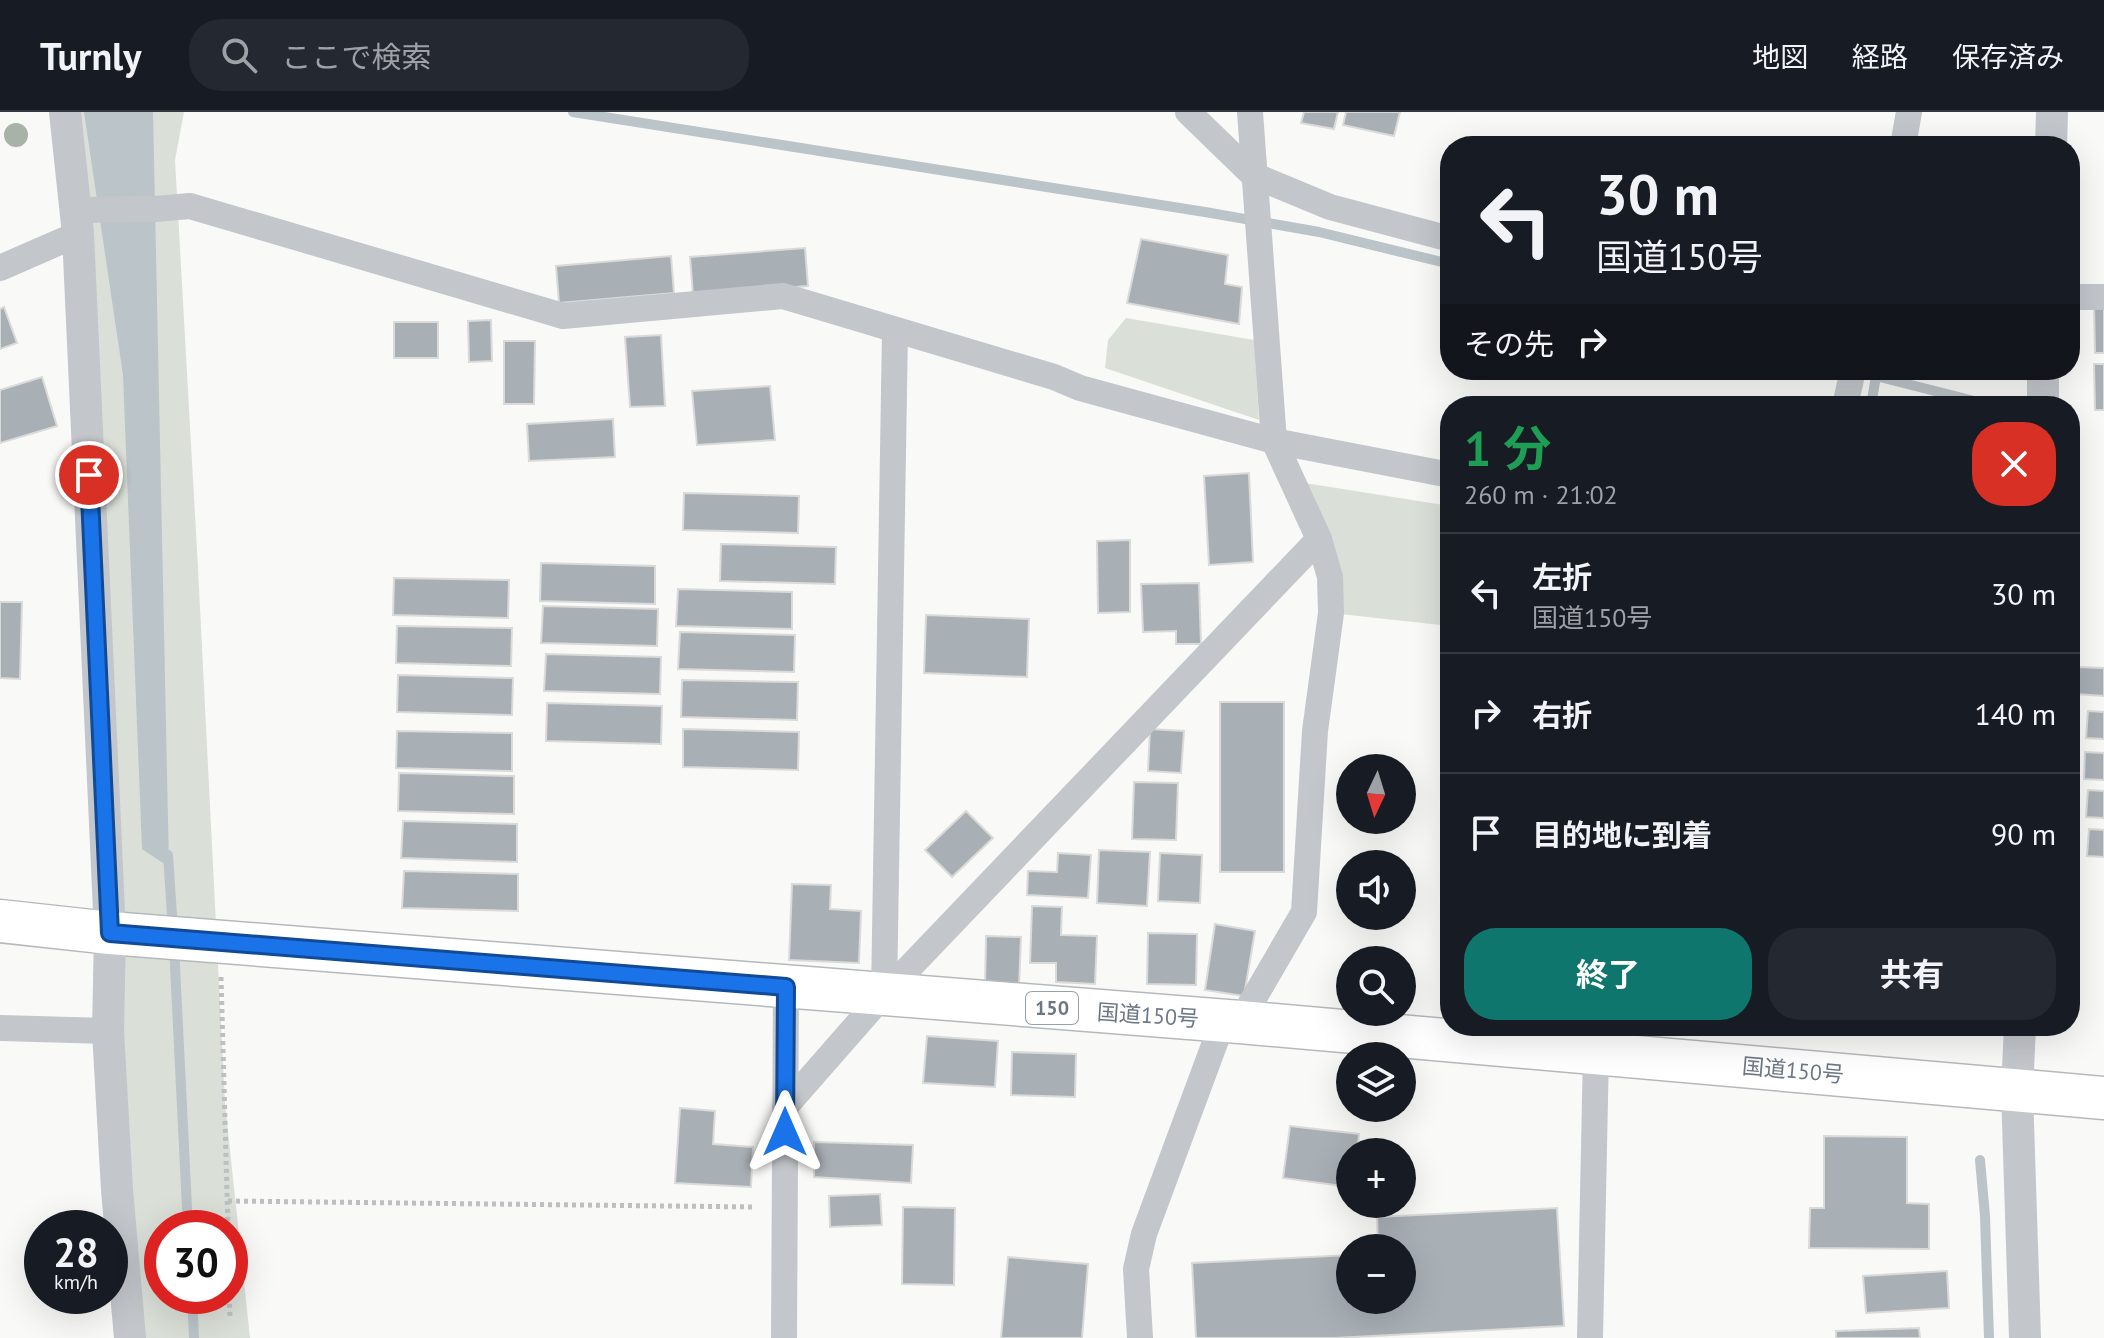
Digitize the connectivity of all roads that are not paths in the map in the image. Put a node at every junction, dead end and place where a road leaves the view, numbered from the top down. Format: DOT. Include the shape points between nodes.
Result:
graph roads {
  1 [pos="65,112"];
  2 [pos="1188,112"];
  3 [pos="1250,112"];
  4 [pos="1909,112"];
  5 [pos="2052,112"];
  6 [pos="1905,136"];
  7 [pos="2051,136"];
  8 [pos="1253,175"];
  9 [pos="84,218"];
  10 [pos="1440,236"];
  11 [pos="0,268"];
  12 [pos="2080,297"];
  13 [pos="2104,297"];
  14 [pos="895,331"];
  15 [pos="1274,441"];
  16 [pos="1440,473"];
  17 [pos="1319,539"];
  18 [pos="0,921"];
  19 [pos="110,933"];
  20 [pos="786,987"];
  21 [pos="884,994"];
  22 [pos="1231,1022"];
  23 [pos="0,1028"];
  24 [pos="108,1031"];
  25 [pos="2020,1036"];
  26 [pos="1596,1052"];
  27 [pos="2017,1091"];
  28 [pos="2104,1098"];
  29 [pos="785,1107"];
  30 [pos="130,1338"];
  31 [pos="784,1338"];
  32 [pos="1140,1338"];
  33 [pos="1590,1338"];
  34 [pos="2025,1338"];
  1 -- 9 [label="street"];
  2 -- 8 [label="street"];
  3 -- 8 [label="street"];
  4 -- 6 [label="street"];
  5 -- 7 [label="street"];
  8 -- 10 [label="street" via="1330,207"];
  8 -- 15 [label="street"];
  9 -- 11 [label="street"];
  9 -- 14 [label="street" via="190,206 563,316 783,296"];
  9 -- 19 [label="street"];
  12 -- 13 [label="street"];
  14 -- 15 [label="street"];
  14 -- 21 [label="street"];
  15 -- 16 [label="street"];
  15 -- 17 [label="street"];
  17 -- 21 [label="street"];
  17 -- 22 [label="street" via="1330,577 1331,613 1315,731 1304,912"];
  18 -- 19 [label="highway, 国道150号 / 150"];
  19 -- 20 [label="highway, 国道150号 / 150"];
  19 -- 24 [label="street"];
  20 -- 21 [label="highway, 国道150号 / 150"];
  20 -- 29 [label="street"];
  21 -- 22 [label="highway, 国道150号 / 150"];
  21 -- 29 [label="street"];
  22 -- 26 [label="highway, 国道150号 / 150"];
  22 -- 32 [label="street" via="1144,1234 1136,1269"];
  23 -- 24 [label="street"];
  24 -- 30 [label="street"];
  25 -- 27 [label="street"];
  26 -- 27 [label="highway, 国道150号 / 150"];
  26 -- 33 [label="street"];
  27 -- 28 [label="highway, 国道150号 / 150"];
  27 -- 34 [label="street"];
  29 -- 31 [label="street"];
}
